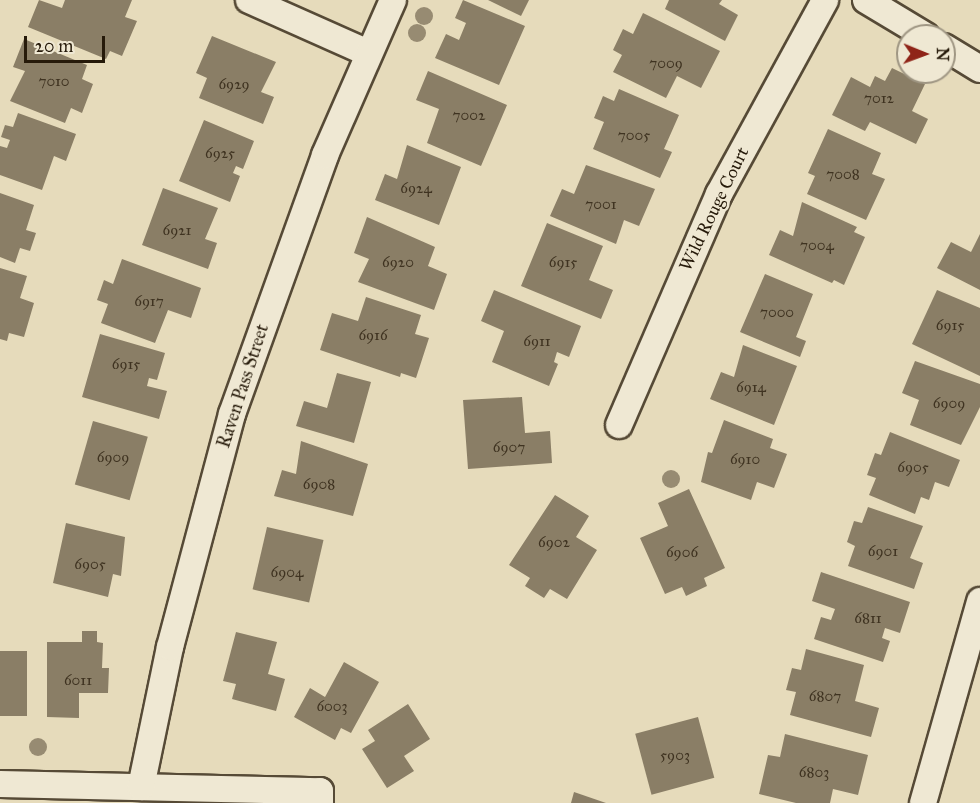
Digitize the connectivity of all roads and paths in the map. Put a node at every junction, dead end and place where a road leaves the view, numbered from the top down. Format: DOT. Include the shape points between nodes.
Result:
graph roads {
  1 [pos="249,0"];
  2 [pos="393,0"];
  3 [pos="825,0"];
  4 [pos="866,0"];
  5 [pos="906,24"];
  6 [pos="368,53"];
  7 [pos="956,54"];
  8 [pos="980,69"];
  9 [pos="619,425"];
  10 [pos="980,601"];
  11 [pos="0,784"];
  12 [pos="141,788"];
  13 [pos="320,797"];
  14 [pos="923,803"];
  1 -- 6 [label="street"];
  2 -- 6 [label="street, Raven Pass Street"];
  3 -- 9 [label="street, Wild Rouge Court" via="719,194"];
  4 -- 5 [label="street"];
  6 -- 12 [label="street, Raven Pass Street" via="285,258 232,414 170,647"];
  7 -- 8 [label="street"];
  10 -- 14 [label="street"];
  11 -- 12 [label="street"];
  12 -- 13 [label="street"];
}
